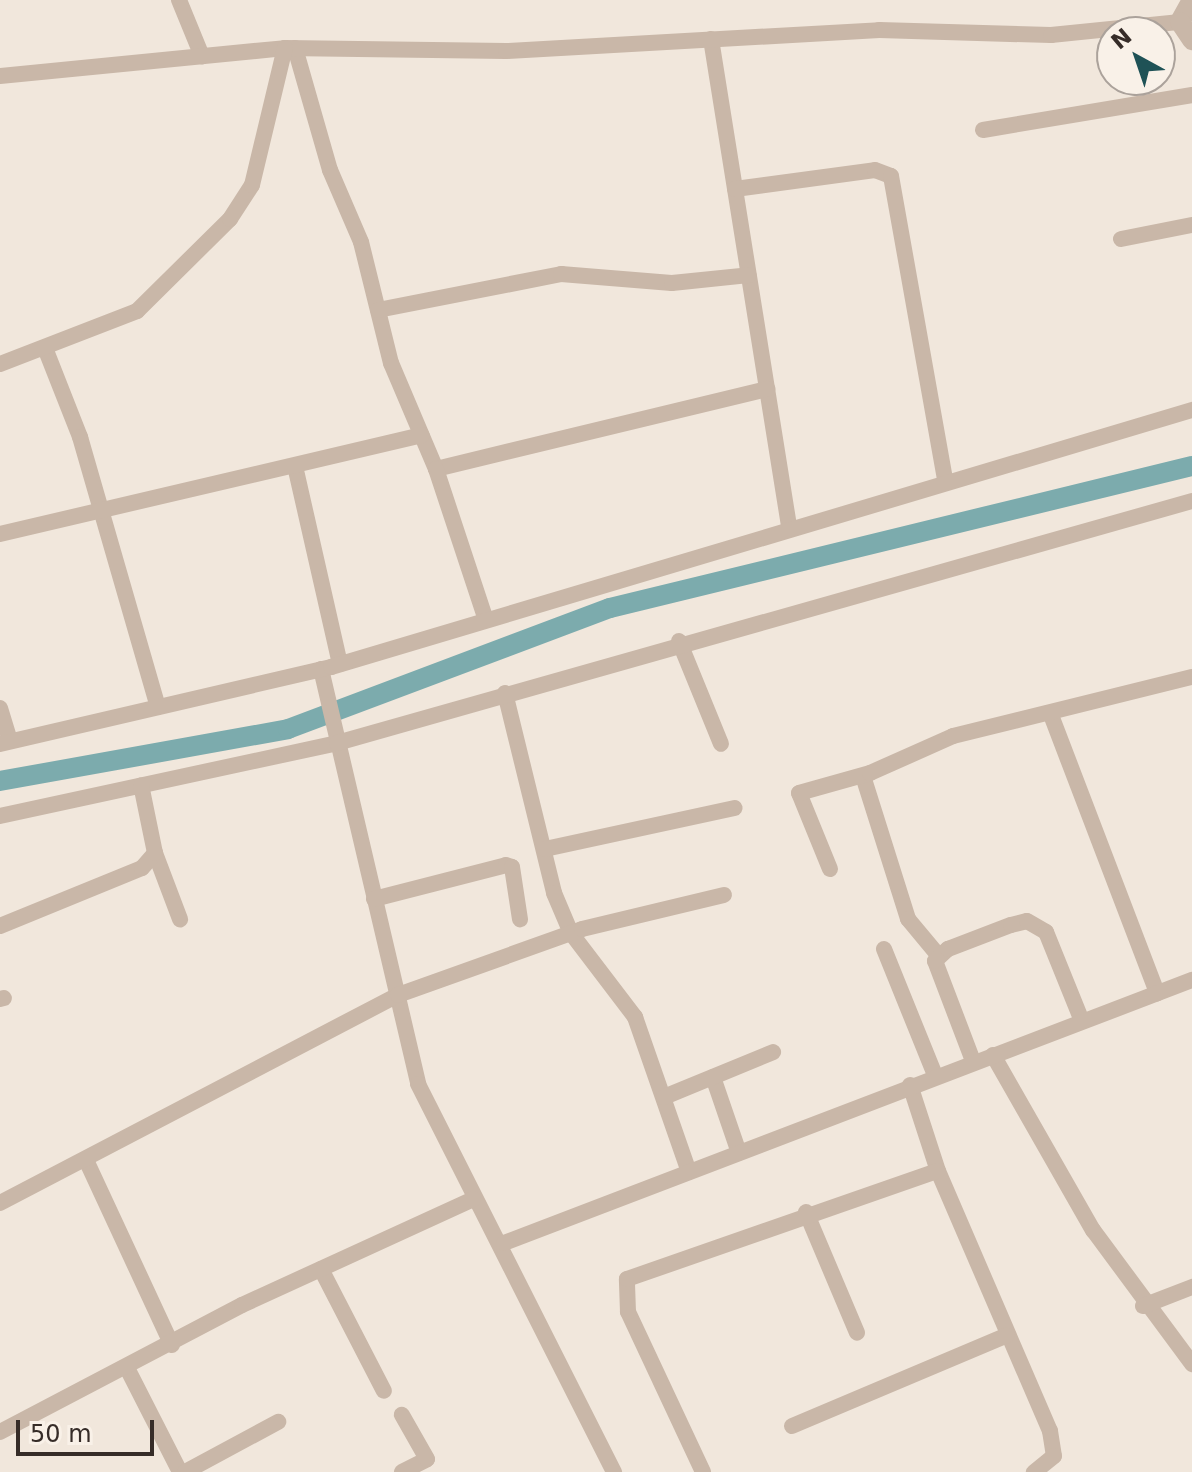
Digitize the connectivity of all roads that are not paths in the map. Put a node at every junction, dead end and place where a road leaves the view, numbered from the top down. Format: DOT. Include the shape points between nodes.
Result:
graph roads {
  1 [pos="179,0"];
  2 [pos="1192,0"];
  3 [pos="1180,22"];
  4 [pos="711,39"];
  5 [pos="1192,40"];
  6 [pos="290,48"];
  7 [pos="202,56"];
  8 [pos="0,76"];
  9 [pos="1192,95"];
  10 [pos="983,130"];
  11 [pos="735,189"];
  12 [pos="1192,225"];
  13 [pos="1121,239"];
  14 [pos="749,275"];
  15 [pos="378,310"];
  16 [pos="45,348"];
  17 [pos="0,364"];
  18 [pos="767,389"];
  19 [pos="1192,410"];
  20 [pos="422,435"];
  21 [pos="295,466"];
  22 [pos="436,469"];
  23 [pos="945,479"];
  24 [pos="1192,501"];
  25 [pos="104,513"];
  26 [pos="789,528"];
  27 [pos="0,534"];
  28 [pos="486,620"];
  29 [pos="679,641"];
  30 [pos="340,664"];
  31 [pos="321,669"];
  32 [pos="1192,677"];
  33 [pos="505,693"];
  34 [pos="158,707"];
  35 [pos="0,708"];
  36 [pos="1051,715"];
  37 [pos="336,738"];
  38 [pos="5,742"];
  39 [pos="721,744"];
  40 [pos="863,776"];
  41 [pos="141,785"];
  42 [pos="735,808"];
  43 [pos="0,816"];
  44 [pos="545,849"];
  45 [pos="155,853"];
  46 [pos="830,869"];
  47 [pos="724,895"];
  48 [pos="374,899"];
  49 [pos="180,919"];
  50 [pos="520,919"];
  51 [pos="0,926"];
  52 [pos="571,933"];
  53 [pos="884,949"];
  54 [pos="938,955"];
  55 [pos="1192,980"];
  56 [pos="1157,993"];
  57 [pos="398,995"];
  58 [pos="1082,1021"];
  59 [pos="773,1052"];
  60 [pos="993,1055"];
  61 [pos="973,1061"];
  62 [pos="935,1075"];
  63 [pos="713,1077"];
  64 [pos="910,1085"];
  65 [pos="664,1097"];
  66 [pos="739,1153"];
  67 [pos="86,1160"];
  68 [pos="938,1171"];
  69 [pos="689,1172"];
  70 [pos="473,1199"];
  71 [pos="0,1203"];
  72 [pos="806,1212"];
  73 [pos="504,1243"];
  74 [pos="321,1269"];
  75 [pos="1192,1287"];
  76 [pos="1143,1306"];
  77 [pos="857,1333"];
  78 [pos="1007,1335"];
  79 [pos="172,1345"];
  80 [pos="1192,1364"];
  81 [pos="127,1368"];
  82 [pos="384,1391"];
  83 [pos="402,1415"];
  84 [pos="278,1422"];
  85 [pos="792,1426"];
  86 [pos="0,1432"];
  87 [pos="182,1472"];
  88 [pos="402,1472"];
  89 [pos="614,1472"];
  90 [pos="703,1472"];
  91 [pos="1034,1472"];
  1 -- 7 [label="street"];
  2 -- 3 [label="street"];
  3 -- 4 [label="street" via="1051,35 966,28"];
  3 -- 5 [label="street"];
  4 -- 6 [label="street" via="506,51"];
  4 -- 11 [label="street"];
  6 -- 7 [label="street"];
  6 -- 15 [label="street"];
  6 -- 16 [label="street" via="242,204 137,311"];
  7 -- 8 [label="street"];
  9 -- 10 [label="street"];
  11 -- 14 [label="street"];
  11 -- 23 [label="street" via="875,170 891,176"];
  12 -- 13 [label="street"];
  14 -- 15 [label="street" via="672,283 561,274"];
  14 -- 18 [label="street"];
  15 -- 20 [label="street"];
  16 -- 17 [label="street"];
  16 -- 25 [label="street"];
  18 -- 22 [label="street"];
  18 -- 26 [label="street"];
  19 -- 23 [label="street"];
  20 -- 21 [label="street"];
  20 -- 22 [label="street"];
  21 -- 25 [label="street"];
  21 -- 30 [label="street"];
  22 -- 28 [label="street"];
  23 -- 26 [label="street"];
  24 -- 29 [label="street"];
  25 -- 27 [label="street"];
  25 -- 34 [label="street"];
  26 -- 28 [label="street"];
  28 -- 30 [label="street"];
  29 -- 33 [label="street"];
  29 -- 39 [label="street"];
  30 -- 31 [label="street"];
  31 -- 34 [label="street"];
  31 -- 37 [label="street"];
  32 -- 36 [label="street"];
  33 -- 37 [label="street"];
  33 -- 44 [label="street"];
  34 -- 38 [label="street"];
  35 -- 38 [label="street"];
  36 -- 40 [label="street" via="953,736"];
  36 -- 56 [label="street"];
  37 -- 41 [label="street"];
  37 -- 48 [label="street"];
  40 -- 46 [label="street" via="799,793"];
  40 -- 54 [label="street" via="908,919"];
  41 -- 43 [label="street"];
  41 -- 45 [label="street"];
  42 -- 44 [label="street"];
  44 -- 52 [label="street"];
  45 -- 49 [label="street"];
  45 -- 51 [label="street" via="117,881"];
  47 -- 52 [label="street"];
  48 -- 50 [label="street" via="506,865 512,867"];
  48 -- 57 [label="street"];
  52 -- 57 [label="street"];
  52 -- 65 [label="street" via="635,1017"];
  53 -- 62 [label="street"];
  54 -- 58 [label="street" via="1011,925 1037,924"];
  54 -- 61 [label="street"];
  55 -- 56 [label="street"];
  56 -- 58 [label="street"];
  57 -- 67 [label="street"];
  57 -- 70 [label="street" via="418,1084"];
  58 -- 60 [label="street"];
  59 -- 63 [label="street"];
  60 -- 61 [label="street"];
  60 -- 76 [label="street"];
  61 -- 62 [label="street"];
  62 -- 64 [label="street"];
  63 -- 65 [label="street"];
  63 -- 66 [label="street"];
  64 -- 66 [label="street"];
  64 -- 68 [label="street"];
  65 -- 69 [label="street"];
  66 -- 69 [label="street"];
  67 -- 71 [label="street"];
  67 -- 79 [label="street"];
  68 -- 72 [label="street"];
  68 -- 78 [label="street"];
  69 -- 73 [label="street"];
  70 -- 73 [label="street"];
  70 -- 74 [label="street"];
  72 -- 77 [label="street"];
  72 -- 90 [label="street" via="627,1279 628,1312"];
  73 -- 89 [label="street"];
  74 -- 79 [label="street"];
  74 -- 82 [label="street"];
  75 -- 76 [label="street"];
  76 -- 80 [label="street"];
  78 -- 85 [label="street"];
  78 -- 91 [label="street" via="1053,1444 1054,1456"];
  79 -- 81 [label="street"];
  81 -- 86 [label="street"];
  81 -- 87 [label="street"];
  83 -- 88 [label="street" via="427,1459"];
  84 -- 87 [label="street"];
}
